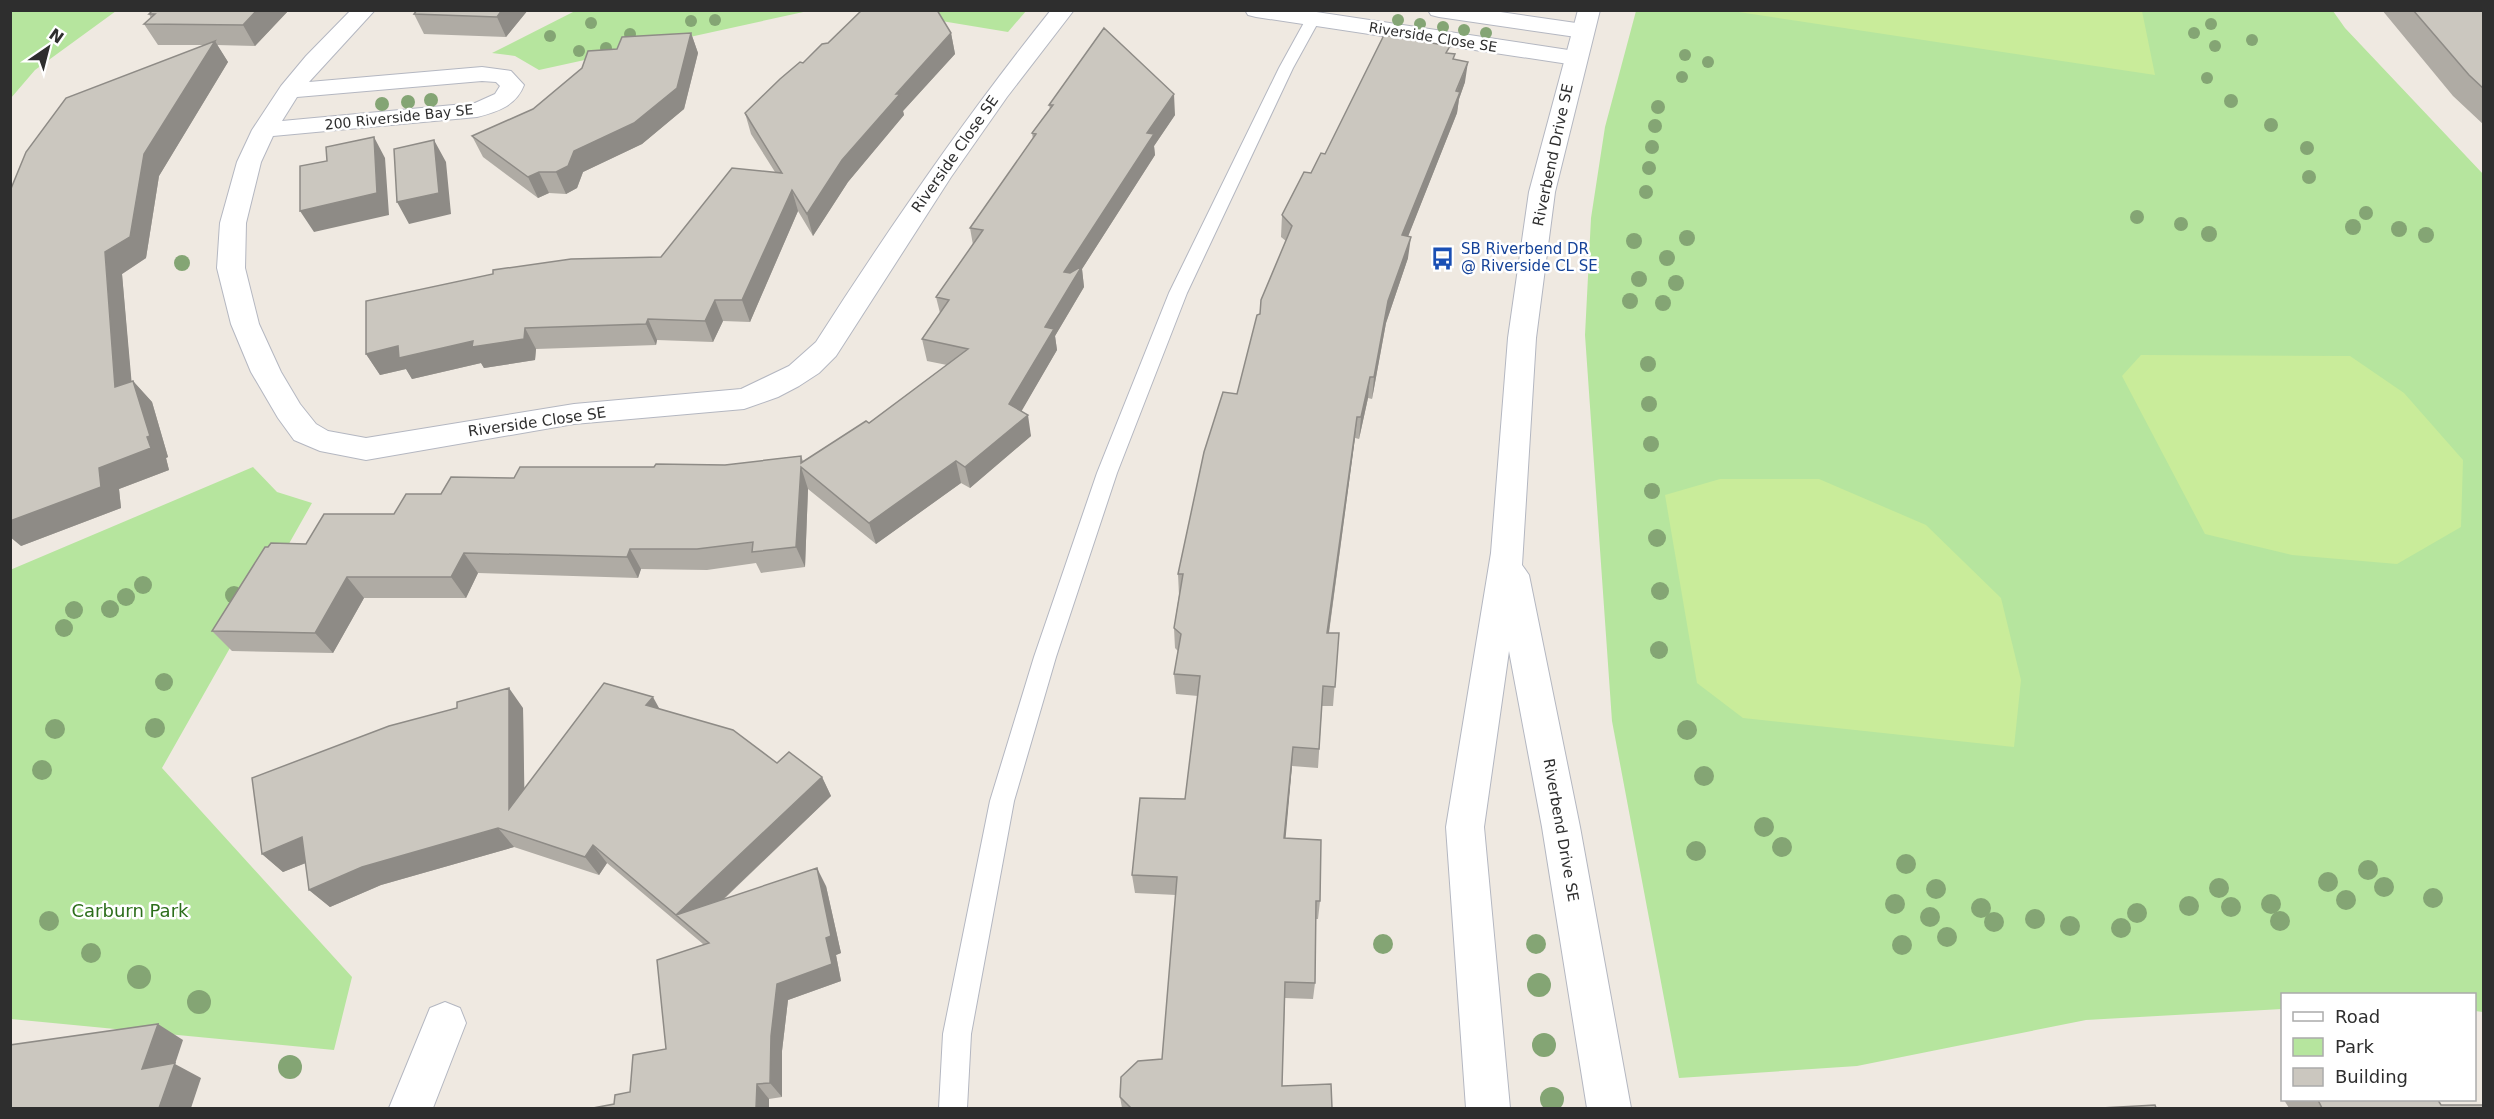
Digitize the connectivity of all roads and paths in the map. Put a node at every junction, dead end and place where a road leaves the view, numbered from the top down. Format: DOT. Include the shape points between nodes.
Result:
graph roads {
  1 [pos="364,10"];
  2 [pos="1063,10"];
  3 [pos="1256,10"];
  4 [pos="1439,10"];
  5 [pos="1313,19"];
  6 [pos="1586,21"];
  7 [pos="1575,58"];
  8 [pos="289,91"];
  9 [pos="264,130"];
  10 [pos="1507,553"];
  11 [pos="445,1023"];
  12 [pos="411,1108"];
  13 [pos="953,1108"];
  14 [pos="1488,1108"];
  15 [pos="1609,1108"];
  1 -- 8 [label="street, Riverside Close SE"];
  2 -- 9 [label="street, Riverside Close SE" via="963,139 826,349 794,377 744,399 574,414 366,449 320,440 305,432 266,372 246,324 231,268 233,223 249,162"];
  3 -- 5 [label="street, Riverside Close SE"];
  4 -- 6 [label="street, Riverside Close SE"];
  5 -- 7 [label="street, Riverside Close SE"];
  5 -- 13 [label="lane" via="1178,292 1107,473 1049,646 1002,801 957,1034"];
  6 -- 7 [label="street, Riverbend Drive SE"];
  7 -- 10 [label="street, Riverbend Drive SE" via="1542,192 1522,338"];
  8 -- 9 [label="street, Riverside Close SE"];
  8 -- 9 [label="street, 200 Riverside Bay SE" via="482,74 503,76 512,85 506,97 477,110"];
  10 -- 14 [label="street, Riverbend Drive SE" via="1464,827"];
  10 -- 15 [label="street, Riverbend Drive SE" via="1561,827"];
  11 -- 12 [label="street"];
}
